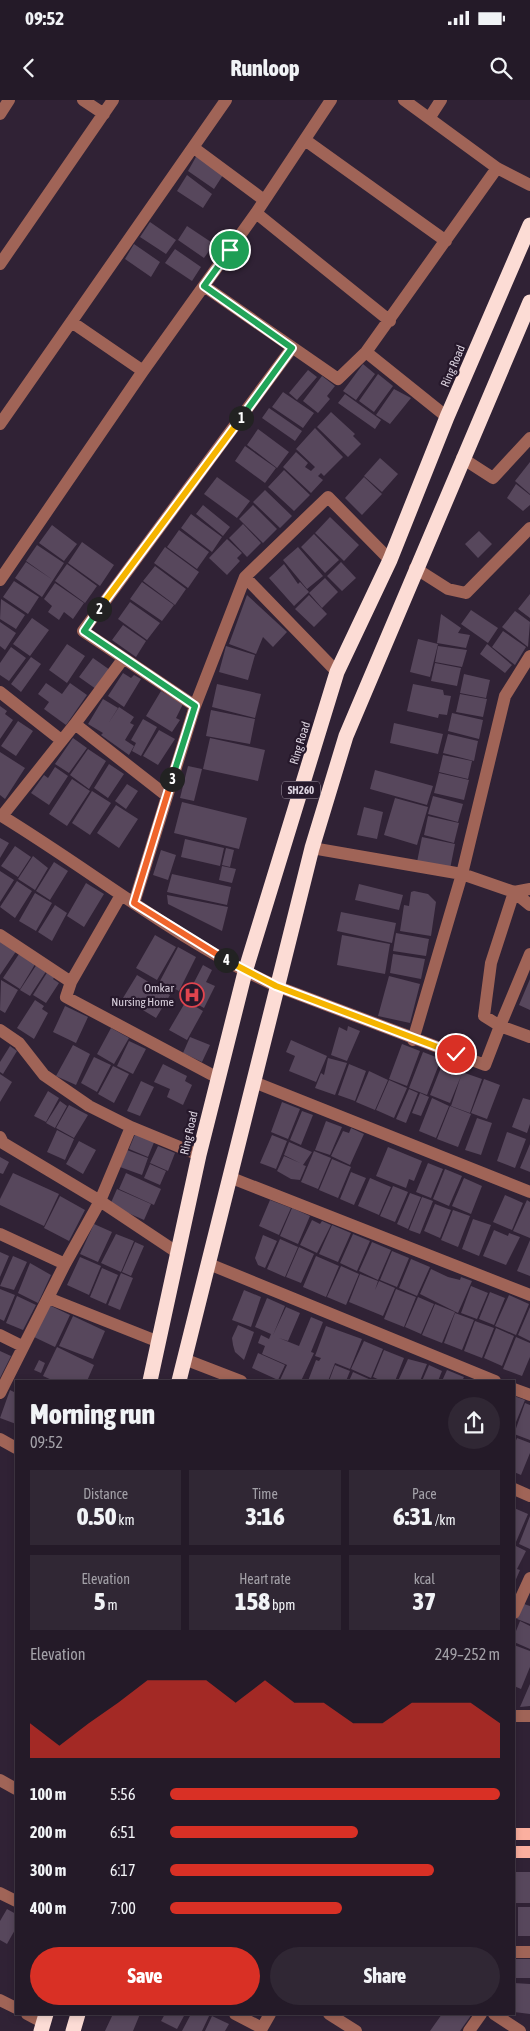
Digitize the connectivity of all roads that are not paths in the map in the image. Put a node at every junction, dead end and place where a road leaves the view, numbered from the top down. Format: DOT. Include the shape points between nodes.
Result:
graph roads {
  1 [pos="9,100"];
  2 [pos="84,100"];
  3 [pos="113,100"];
  4 [pos="226,100"];
  5 [pos="331,100"];
  6 [pos="404,100"];
  7 [pos="441,100"];
  8 [pos="0,114"];
  9 [pos="104,114"];
  10 [pos="430,118"];
  11 [pos="305,140"];
  12 [pos="194,148"];
  13 [pos="498,168"];
  14 [pos="530,185"];
  15 [pos="264,200"];
  16 [pos="256,213"];
  17 [pos="530,225"];
  18 [pos="446,241"];
  19 [pos="0,264"];
  20 [pos="204,286"];
  21 [pos="530,302"];
  22 [pos="390,321"];
  23 [pos="72,322"];
  24 [pos="292,348"];
  25 [pos="366,352"];
  26 [pos="143,371"];
  27 [pos="447,417"];
  28 [pos="0,424"];
  29 [pos="530,438"];
  30 [pos="462,458"];
  31 [pos="530,528"];
  32 [pos="390,560"];
  33 [pos="415,568"];
  34 [pos="245,577"];
  35 [pos="0,580"];
  36 [pos="529,657"];
  37 [pos="123,659"];
  38 [pos="337,672"];
  39 [pos="0,692"];
  40 [pos="195,706"];
  41 [pos="75,724"];
  42 [pos="61,740"];
  43 [pos="167,796"];
  44 [pos="1,815"];
  45 [pos="312,848"];
  46 [pos="462,874"];
  47 [pos="530,889"];
  48 [pos="514,892"];
  49 [pos="122,895"];
  50 [pos="134,903"];
  51 [pos="530,905"];
  52 [pos="0,935"];
  53 [pos="530,954"];
  54 [pos="245,972"];
  55 [pos="71,982"];
  56 [pos="276,986"];
  57 [pos="500,1026"];
  58 [pos="0,1030"];
  59 [pos="530,1037"];
  60 [pos="413,1040"];
  61 [pos="218,1078"];
  62 [pos="254,1082"];
  63 [pos="131,1127"];
  64 [pos="0,1137"];
  65 [pos="199,1155"];
  66 [pos="229,1176"];
  67 [pos="530,1192"];
  68 [pos="100,1201"];
  69 [pos="0,1234"];
  70 [pos="178,1253"];
  71 [pos="65,1264"];
  72 [pos="209,1264"];
  73 [pos="530,1295"];
  74 [pos="48,1298"];
  75 [pos="0,1335"];
  76 [pos="159,1342"];
  77 [pos="22,1346"];
  78 [pos="184,1359"];
  79 [pos="150,1380"];
  80 [pos="179,1380"];
  81 [pos="238,1380"];
  82 [pos="493,1380"];
  83 [pos="12,1382"];
  84 [pos="515,1389"];
  85 [pos="0,1393"];
  86 [pos="530,1395"];
  87 [pos="0,1439"];
  88 [pos="15,1447"];
  89 [pos="515,1489"];
  90 [pos="530,1496"];
  91 [pos="530,1578"];
  92 [pos="517,1599"];
  93 [pos="515,1716"];
  94 [pos="530,1716"];
  95 [pos="0,1780"];
  96 [pos="15,1788"];
  97 [pos="515,1834"];
  98 [pos="530,1834"];
  99 [pos="515,1852"];
  100 [pos="530,1852"];
  101 [pos="0,1893"];
  102 [pos="15,1900"];
  103 [pos="515,1952"];
  104 [pos="530,1952"];
  105 [pos="0,2000"];
  106 [pos="15,2008"];
  107 [pos="29,2015"];
  108 [pos="78,2015"];
  109 [pos="237,2015"];
  110 [pos="270,2015"];
  111 [pos="331,2015"];
  112 [pos="480,2015"];
  113 [pos="496,2015"];
  114 [pos="44,2022"];
  115 [pos="262,2030"];
  116 [pos="73,2031"];
  117 [pos="356,2031"];
  118 [pos="469,2031"];
  119 [pos="520,2031"];
  1 -- 8 [label="street"];
  2 -- 9 [label="street"];
  3 -- 9 [label="street"];
  4 -- 12 [label="street"];
  5 -- 11 [label="street"];
  6 -- 10 [label="street"];
  7 -- 10 [label="street"];
  9 -- 19 [label="street"];
  10 -- 13 [label="street"];
  11 -- 15 [label="street"];
  11 -- 18 [label="street"];
  12 -- 15 [label="street"];
  12 -- 23 [label="street"];
  13 -- 14 [label="street"];
  13 -- 18 [label="street"];
  15 -- 16 [label="street"];
  16 -- 20 [label="street"];
  16 -- 22 [label="street"];
  17 -- 27 [label="highway, Ring Road / SH260"];
  18 -- 22 [label="street"];
  20 -- 24 [label="street"];
  20 -- 26 [label="street"];
  21 -- 30 [label="highway, SH260"];
  22 -- 25 [label="street"];
  23 -- 26 [label="street"];
  23 -- 28 [label="street"];
  24 -- 25 [label="street" via="338,379"];
  24 -- 37 [label="street" via="84,631"];
  25 -- 27 [label="street"];
  26 -- 35 [label="street"];
  27 -- 32 [label="highway, Ring Road / SH260"];
  29 -- 30 [label="street" via="493,478"];
  30 -- 33 [label="highway, SH260"];
  31 -- 33 [label="street" via="466,593 448,589"];
  32 -- 34 [label="street" via="328,497"];
  32 -- 38 [label="highway, Ring Road / SH260"];
  33 -- 45 [label="highway, SH260" via="346,736"];
  34 -- 38 [label="street"];
  34 -- 40 [label="street"];
  36 -- 46 [label="street" via="505,696"];
  37 -- 40 [label="street"];
  37 -- 41 [label="street"];
  38 -- 54 [label="highway, Ring Road / SH260"];
  39 -- 42 [label="street"];
  40 -- 43 [label="street"];
  41 -- 42 [label="street"];
  41 -- 43 [label="street"];
  42 -- 44 [label="street"];
  43 -- 50 [label="street"];
  44 -- 49 [label="street"];
  45 -- 46 [label="street"];
  45 -- 56 [label="highway, SH260"];
  46 -- 48 [label="street"];
  46 -- 60 [label="street"];
  47 -- 48 [label="street"];
  48 -- 51 [label="street"];
  48 -- 57 [label="street" via="491,963 484,1016"];
  49 -- 50 [label="street"];
  49 -- 55 [label="street"];
  50 -- 54 [label="street"];
  52 -- 55 [label="street"];
  53 -- 57 [label="street"];
  54 -- 56 [label="street"];
  54 -- 61 [label="highway, Ring Road / SH260"];
  55 -- 61 [label="street" via="66,998"];
  56 -- 60 [label="street"];
  56 -- 62 [label="highway, SH260"];
  57 -- 59 [label="street"];
  57 -- 60 [label="street" via="485,1066"];
  58 -- 63 [label="street" via="19,1043 44,1075 89,1106"];
  61 -- 65 [label="highway, Ring Road / SH260"];
  62 -- 66 [label="highway, SH260"];
  62 -- 67 [label="street"];
  63 -- 65 [label="street"];
  63 -- 68 [label="street"];
  64 -- 68 [label="street" via="3,1143"];
  65 -- 70 [label="highway, Ring Road / SH260"];
  66 -- 72 [label="highway, SH260"];
  66 -- 73 [label="street"];
  68 -- 70 [label="street"];
  68 -- 71 [label="street"];
  69 -- 71 [label="street"];
  70 -- 76 [label="highway, Ring Road / SH260"];
  71 -- 74 [label="street"];
  72 -- 78 [label="highway, SH260"];
  72 -- 82 [label="street"];
  74 -- 76 [label="street"];
  74 -- 77 [label="street"];
  75 -- 77 [label="street"];
  76 -- 79 [label="highway, Ring Road / SH260"];
  77 -- 83 [label="street"];
  78 -- 80 [label="highway, SH260"];
  78 -- 81 [label="street"];
  83 -- 85 [label="street"];
  84 -- 86 [label="street"];
  87 -- 88 [label="street"];
  89 -- 90 [label="street"];
  91 -- 92 [label="street"];
  93 -- 94 [label="street"];
  95 -- 96 [label="street"];
  97 -- 98 [label="main road"];
  99 -- 100 [label="main road"];
  101 -- 102 [label="street"];
  103 -- 104 [label="street"];
  105 -- 106 [label="street"];
  107 -- 114 [label="street"];
  108 -- 116 [label="highway"];
  109 -- 115 [label="street"];
  110 -- 115 [label="street"];
  111 -- 117 [label="street"];
  112 -- 118 [label="street"];
  113 -- 119 [label="street"];
}
